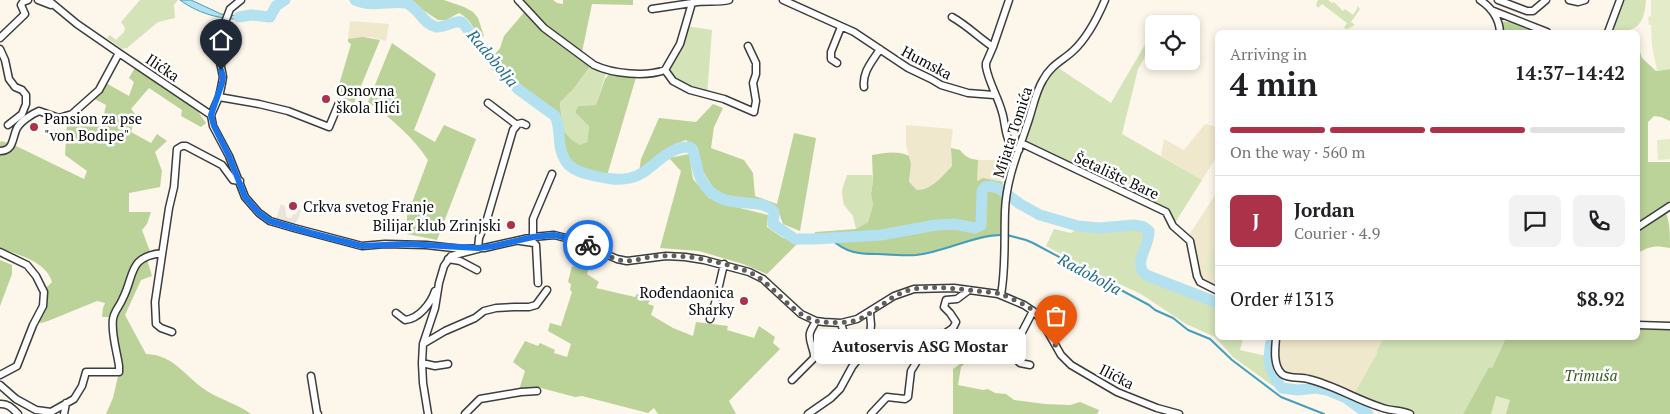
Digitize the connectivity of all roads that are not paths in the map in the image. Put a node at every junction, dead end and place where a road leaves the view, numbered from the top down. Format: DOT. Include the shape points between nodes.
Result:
graph roads {
  1 [pos="28,0"];
  2 [pos="38,0"];
  3 [pos="48,0"];
  4 [pos="241,0"];
  5 [pos="518,0"];
  6 [pos="730,0"];
  7 [pos="1009,0"];
  8 [pos="1104,0"];
  9 [pos="1480,0"];
  10 [pos="1498,0"];
  11 [pos="1546,0"];
  12 [pos="1569,0"];
  13 [pos="1585,0"];
  14 [pos="1616,0"];
  15 [pos="1620,0"];
  16 [pos="787,1"];
  17 [pos="692,3"];
  18 [pos="54,6"];
  19 [pos="652,9"];
  20 [pos="1491,10"];
  21 [pos="1614,14"];
  22 [pos="952,17"];
  23 [pos="841,27"];
  24 [pos="1500,30"];
  25 [pos="1541,30"];
  26 [pos="1609,30"];
  27 [pos="0,38"];
  28 [pos="748,46"];
  29 [pos="993,47"];
  30 [pos="0,50"];
  31 [pos="880,50"];
  32 [pos="119,53"];
  33 [pos="837,63"];
  34 [pos="665,70"];
  35 [pos="864,88"];
  36 [pos="994,95"];
  37 [pos="219,97"];
  38 [pos="339,103"];
  39 [pos="488,103"];
  40 [pos="211,115"];
  41 [pos="8,125"];
  42 [pos="517,125"];
  43 [pos="526,125"];
  44 [pos="1020,146"];
  45 [pos="0,150"];
  46 [pos="552,174"];
  47 [pos="240,181"];
  48 [pos="1670,206"];
  49 [pos="1640,226"];
  50 [pos="533,237"];
  51 [pos="519,240"];
  52 [pos="478,248"];
  53 [pos="0,252"];
  54 [pos="162,253"];
  55 [pos="448,259"];
  56 [pos="724,264"];
  57 [pos="477,270"];
  58 [pos="438,283"];
  59 [pos="538,283"];
  60 [pos="547,290"];
  61 [pos="969,290"];
  62 [pos="1215,290"];
  63 [pos="1001,295"];
  64 [pos="1033,311"];
  65 [pos="396,313"];
  66 [pos="870,313"];
  67 [pos="710,319"];
  68 [pos="816,321"];
  69 [pos="841,323"];
  70 [pos="1640,325"];
  71 [pos="1670,326"];
  72 [pos="172,332"];
  73 [pos="1276,340"];
  74 [pos="423,344"];
  75 [pos="861,357"];
  76 [pos="422,363"];
  77 [pos="448,364"];
  78 [pos="1030,365"];
  79 [pos="0,374"];
  80 [pos="311,376"];
  81 [pos="792,380"];
  82 [pos="0,385"];
  83 [pos="537,391"];
  84 [pos="66,403"];
  85 [pos="0,404"];
  86 [pos="18,414"];
  87 [pos="64,414"];
  88 [pos="318,414"];
  89 [pos="428,414"];
  90 [pos="465,414"];
  91 [pos="808,414"];
  92 [pos="871,414"];
  93 [pos="1179,414"];
  94 [pos="1410,414"];
  1 -- 27 [label="street" via="21,5 25,14"];
  2 -- 18 [label="street"];
  3 -- 18 [label="street, Ilićka"];
  4 -- 37 [label="street" via="230,9 223,30 220,62 223,77"];
  5 -- 34 [label="street" via="544,28 602,69 647,74"];
  6 -- 17 [label="street"];
  7 -- 29 [label="street"];
  8 -- 44 [label="street, Mijata Tomića" via="1083,42 1054,66 1043,80"];
  9 -- 20 [label="street"];
  10 -- 11 [label="street" via="1534,11"];
  12 -- 13 [label="street"];
  14 -- 21 [label="street"];
  15 -- 21 [label="street"];
  16 -- 23 [label="street, Humska"];
  17 -- 19 [label="street"];
  17 -- 34 [label="street" via="682,38"];
  18 -- 32 [label="street, Ilićka"];
  20 -- 24 [label="street"];
  20 -- 25 [label="street"];
  21 -- 26 [label="street"];
  22 -- 29 [label="street"];
  23 -- 31 [label="street, Humska"];
  23 -- 33 [label="street" via="831,52 831,59"];
  28 -- 34 [label="street" via="756,63 754,112 724,99 690,90 673,81"];
  29 -- 36 [label="street" via="986,67"];
  30 -- 41 [label="street" via="9,79 26,95 22,114"];
  31 -- 35 [label="street, Humska" via="866,72"];
  31 -- 36 [label="street, Humska" via="941,85 968,93"];
  32 -- 40 [label="street, Ilićka"];
  32 -- 45 [label="street" via="99,90 72,114 59,118 40,111 34,114 17,128 10,148"];
  36 -- 44 [label="street" via="1002,110 1007,136 1014,149"];
  37 -- 38 [label="street" via="288,110 329,127"];
  37 -- 40 [label="street"];
  39 -- 42 [label="street"];
  40 -- 47 [label="street, Ilićka"];
  42 -- 43 [label="street"];
  42 -- 52 [label="street"];
  44 -- 62 [label="street, Šetalište Bare" via="1166,212 1174,226 1190,241 1200,282"];
  44 -- 63 [label="street, Mijata Tomića" via="1007,186"];
  46 -- 50 [label="street" via="534,219"];
  47 -- 52 [label="street, Ilićka" via="245,197 259,213 270,221 311,233 362,246 407,244"];
  47 -- 54 [label="street" via="233,180 222,165 186,146 179,147"];
  48 -- 49 [label="street"];
  50 -- 51 [label="street, Ilićka"];
  50 -- 56 [label="street, Ilićka" via="563,237 627,261 685,256"];
  51 -- 52 [label="street, Ilićka"];
  51 -- 59 [label="street" via="536,246"];
  52 -- 55 [label="street"];
  53 -- 79 [label="street" via="27,265 44,292 42,306 17,366"];
  54 -- 72 [label="street" via="155,302 156,324"];
  54 -- 84 [label="street" via="146,256 137,263 115,312 113,320 119,372 86,372 74,399"];
  55 -- 57 [label="street"];
  55 -- 58 [label="street"];
  56 -- 67 [label="street"];
  56 -- 68 [label="street, Ilićka" via="763,279 800,314"];
  58 -- 65 [label="street" via="433,296 411,320 405,320"];
  58 -- 74 [label="street" via="435,308"];
  60 -- 74 [label="street" via="536,305 484,311"];
  61 -- 63 [label="street, Ilićka"];
  61 -- 66 [label="street, Ilićka" via="924,288 906,291"];
  61 -- 92 [label="street" via="944,303 956,322 919,358 912,371 908,397 887,397"];
  63 -- 64 [label="street, Ilićka"];
  64 -- 78 [label="street" via="1019,338 1016,359"];
  64 -- 93 [label="street, Ilićka" via="1071,365 1117,392"];
  66 -- 69 [label="street, Ilićka"];
  66 -- 75 [label="street" via="869,345"];
  68 -- 69 [label="street, Ilićka"];
  68 -- 81 [label="street" via="809,335 814,358"];
  69 -- 75 [label="street" via="846,337"];
  70 -- 71 [label="street"];
  73 -- 94 [label="street" via="1276,364 1286,377 1327,384 1380,408"];
  74 -- 76 [label="street"];
  75 -- 91 [label="street" via="840,389"];
  76 -- 77 [label="street"];
  76 -- 89 [label="street"];
  80 -- 88 [label="street"];
  82 -- 84 [label="street" via="36,410 51,412"];
  83 -- 90 [label="street" via="480,400"];
  84 -- 87 [label="street"];
  85 -- 86 [label="street" via="12,407"];
}
